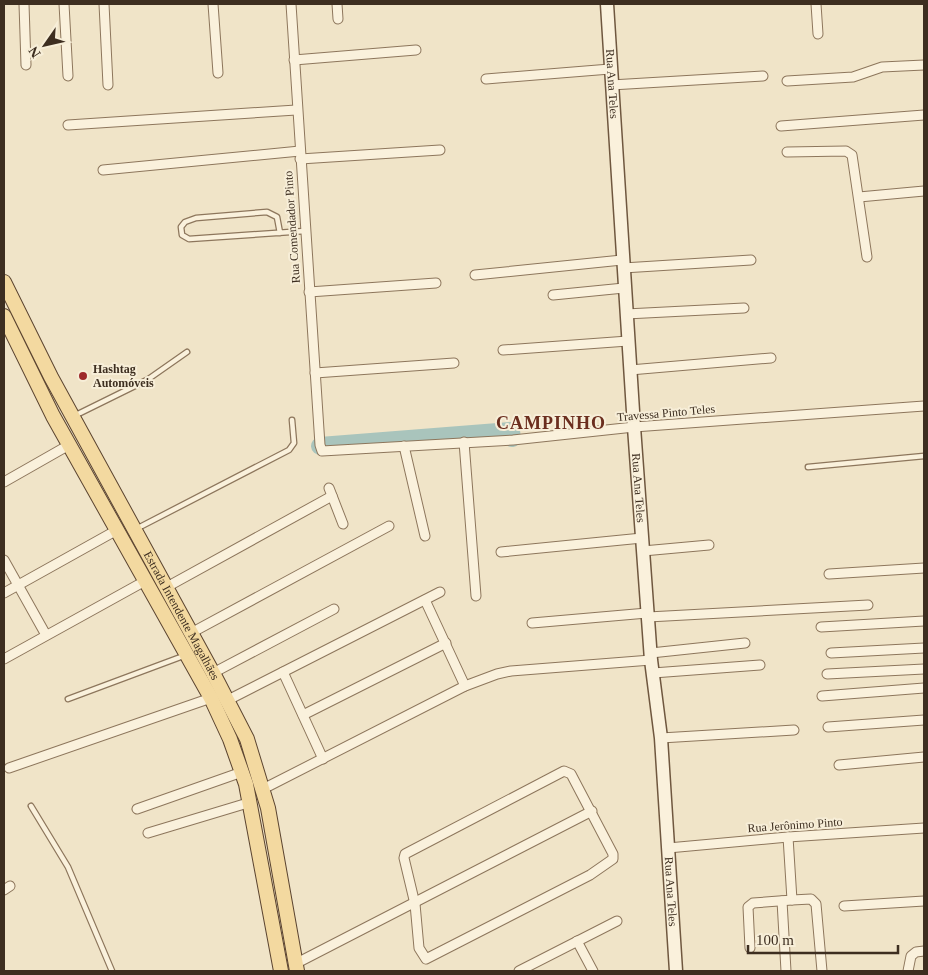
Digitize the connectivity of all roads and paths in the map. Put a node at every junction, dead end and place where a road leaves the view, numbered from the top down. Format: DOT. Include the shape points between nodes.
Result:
graph roads {
  1 [pos="24,4"];
  2 [pos="64,4"];
  3 [pos="104,4"];
  4 [pos="213,4"];
  5 [pos="291,4"];
  6 [pos="337,4"];
  7 [pos="608,4"];
  8 [pos="816,4"];
  9 [pos="338,19"];
  10 [pos="818,34"];
  11 [pos="416,50"];
  12 [pos="294,60"];
  13 [pos="26,65"];
  14 [pos="924,66"];
  15 [pos="610,69"];
  16 [pos="218,73"];
  17 [pos="68,76"];
  18 [pos="763,76"];
  19 [pos="486,79"];
  20 [pos="787,82"];
  21 [pos="108,85"];
  22 [pos="611,85"];
  23 [pos="296,110"];
  24 [pos="924,116"];
  25 [pos="68,125"];
  26 [pos="781,126"];
  27 [pos="440,150"];
  28 [pos="787,152"];
  29 [pos="300,155"];
  30 [pos="103,170"];
  31 [pos="924,191"];
  32 [pos="859,197"];
  33 [pos="305,231"];
  34 [pos="280,233"];
  35 [pos="867,257"];
  36 [pos="751,260"];
  37 [pos="623,264"];
  38 [pos="476,275"];
  39 [pos="4,282"];
  40 [pos="436,283"];
  41 [pos="624,288"];
  42 [pos="309,292"];
  43 [pos="553,295"];
  44 [pos="744,308"];
  45 [pos="626,314"];
  46 [pos="4,316"];
  47 [pos="628,340"];
  48 [pos="503,350"];
  49 [pos="186,352"];
  50 [pos="771,358"];
  51 [pos="454,363"];
  52 [pos="630,370"];
  53 [pos="314,373"];
  54 [pos="924,406"];
  55 [pos="72,417"];
  56 [pos="292,420"];
  57 [pos="634,427"];
  58 [pos="464,442"];
  59 [pos="69,445"];
  60 [pos="404,446"];
  61 [pos="320,449"];
  62 [pos="924,456"];
  63 [pos="808,467"];
  64 [pos="4,482"];
  65 [pos="343,524"];
  66 [pos="390,526"];
  67 [pos="117,530"];
  68 [pos="134,530"];
  69 [pos="425,536"];
  70 [pos="642,538"];
  71 [pos="709,545"];
  72 [pos="643,551"];
  73 [pos="501,552"];
  74 [pos="4,560"];
  75 [pos="924,568"];
  76 [pos="829,574"];
  77 [pos="145,581"];
  78 [pos="18,585"];
  79 [pos="165,588"];
  80 [pos="440,592"];
  81 [pos="4,593"];
  82 [pos="476,596"];
  83 [pos="425,600"];
  84 [pos="868,605"];
  85 [pos="334,609"];
  86 [pos="648,615"];
  87 [pos="924,621"];
  88 [pos="532,623"];
  89 [pos="821,627"];
  90 [pos="191,633"];
  91 [pos="46,635"];
  92 [pos="745,643"];
  93 [pos="446,644"];
  94 [pos="924,648"];
  95 [pos="831,653"];
  96 [pos="187,654"];
  97 [pos="4,659"];
  98 [pos="652,662"];
  99 [pos="760,665"];
  100 [pos="924,669"];
  101 [pos="283,672"];
  102 [pos="213,673"];
  103 [pos="827,674"];
  104 [pos="465,686"];
  105 [pos="924,688"];
  106 [pos="822,696"];
  107 [pos="211,698"];
  108 [pos="68,699"];
  109 [pos="228,700"];
  110 [pos="302,715"];
  111 [pos="924,720"];
  112 [pos="828,727"];
  113 [pos="794,730"];
  114 [pos="661,738"];
  115 [pos="924,757"];
  116 [pos="323,759"];
  117 [pos="839,765"];
  118 [pos="9,768"];
  119 [pos="242,772"];
  120 [pos="263,789"];
  121 [pos="251,802"];
  122 [pos="31,806"];
  123 [pos="137,809"];
  124 [pos="592,811"];
  125 [pos="924,828"];
  126 [pos="148,833"];
  127 [pos="788,837"];
  128 [pos="668,848"];
  129 [pos="792,900"];
  130 [pos="782,901"];
  131 [pos="924,901"];
  132 [pos="415,904"];
  133 [pos="844,906"];
  134 [pos="617,921"];
  135 [pos="577,942"];
  136 [pos="750,948"];
  137 [pos="924,951"];
  138 [pos="296,968"];
  139 [pos="534,968"];
  140 [pos="112,971"];
  141 [pos="281,971"];
  142 [pos="519,971"];
  143 [pos="592,971"];
  144 [pos="676,971"];
  145 [pos="786,971"];
  146 [pos="822,971"];
  147 [pos="908,971"];
  1 -- 13 [label="street"];
  2 -- 17 [label="street"];
  3 -- 21 [label="street"];
  4 -- 16 [label="street"];
  5 -- 12 [label="street, Rua Comendador Pinto"];
  6 -- 9 [label="street"];
  7 -- 15 [label="street, Rua Ana Teles"];
  8 -- 10 [label="street"];
  11 -- 12 [label="street"];
  12 -- 23 [label="street, Rua Comendador Pinto"];
  14 -- 20 [label="street" via="882,67 853,77"];
  15 -- 19 [label="street"];
  15 -- 22 [label="street, Rua Ana Teles"];
  18 -- 22 [label="street"];
  22 -- 37 [label="street, Rua Ana Teles"];
  23 -- 25 [label="street"];
  23 -- 29 [label="street, Rua Comendador Pinto"];
  24 -- 26 [label="street"];
  27 -- 29 [label="street"];
  28 -- 32 [label="street" via="849,152 854,160"];
  29 -- 30 [label="street"];
  29 -- 33 [label="street, Rua Comendador Pinto"];
  31 -- 32 [label="street"];
  32 -- 35 [label="street"];
  33 -- 34 [label="lane"];
  33 -- 42 [label="street, Rua Comendador Pinto"];
  34 -- 34 [label="lane" via="277,217 267,212 196,218 181,227 182,235 188,239"];
  36 -- 37 [label="street"];
  37 -- 38 [label="street"];
  37 -- 41 [label="street, Rua Ana Teles"];
  39 -- 55 [label="main road, Estrada Intendente Magalhães"];
  40 -- 42 [label="street"];
  41 -- 43 [label="street"];
  41 -- 45 [label="street, Rua Ana Teles"];
  42 -- 53 [label="street, Rua Comendador Pinto"];
  44 -- 45 [label="street"];
  45 -- 47 [label="street, Rua Ana Teles"];
  46 -- 59 [label="main road, Estrada Intendente Magalhães"];
  47 -- 48 [label="street"];
  47 -- 52 [label="street, Rua Ana Teles"];
  49 -- 55 [label="lane" via="147,380"];
  50 -- 52 [label="street"];
  51 -- 53 [label="street"];
  52 -- 57 [label="street, Rua Ana Teles"];
  53 -- 61 [label="street, Rua Comendador Pinto"];
  54 -- 57 [label="street, Travessa Pinto Teles"];
  55 -- 68 [label="main road, Estrada Intendente Magalhães"];
  56 -- 68 [label="lane" via="294,443 289,450"];
  57 -- 58 [label="street, Travessa Pinto Teles"];
  57 -- 70 [label="street, Rua Ana Teles"];
  58 -- 60 [label="street, Travessa Pinto Teles"];
  58 -- 82 [label="street"];
  59 -- 64 [label="street"];
  59 -- 67 [label="main road, Estrada Intendente Magalhães"];
  60 -- 61 [label="street, Travessa Pinto Teles"];
  60 -- 69 [label="street"];
  62 -- 63 [label="lane"];
  65 -- 79 [label="street" via="331,492"];
  66 -- 90 [label="street"];
  67 -- 77 [label="main road, Estrada Intendente Magalhães"];
  67 -- 78 [label="street"];
  68 -- 79 [label="main road, Estrada Intendente Magalhães"];
  70 -- 72 [label="street, Rua Ana Teles"];
  70 -- 73 [label="street"];
  71 -- 72 [label="street"];
  72 -- 86 [label="street, Rua Ana Teles"];
  74 -- 78 [label="street"];
  75 -- 76 [label="street"];
  77 -- 91 [label="street"];
  77 -- 96 [label="main road, Estrada Intendente Magalhães"];
  78 -- 81 [label="street"];
  78 -- 91 [label="street"];
  79 -- 90 [label="main road, Estrada Intendente Magalhães"];
  80 -- 83 [label="street"];
  83 -- 93 [label="street"];
  83 -- 101 [label="street"];
  84 -- 86 [label="street"];
  85 -- 102 [label="street"];
  86 -- 88 [label="street"];
  86 -- 98 [label="street, Rua Ana Teles"];
  87 -- 89 [label="street"];
  90 -- 102 [label="main road, Estrada Intendente Magalhães"];
  91 -- 97 [label="street"];
  92 -- 98 [label="street"];
  93 -- 104 [label="street"];
  93 -- 110 [label="street"];
  94 -- 95 [label="street"];
  96 -- 107 [label="main road, Estrada Intendente Magalhães"];
  96 -- 108 [label="lane"];
  98 -- 99 [label="street"];
  98 -- 104 [label="street" via="511,671"];
  98 -- 114 [label="street, Rua Ana Teles"];
  100 -- 103 [label="street"];
  101 -- 109 [label="street"];
  101 -- 110 [label="street"];
  102 -- 109 [label="main road, Estrada Intendente Magalhães"];
  104 -- 116 [label="street"];
  105 -- 106 [label="street"];
  107 -- 118 [label="street"];
  107 -- 119 [label="main road, Estrada Intendente Magalhães"];
  109 -- 120 [label="main road, Estrada Intendente Magalhães" via="247,739"];
  110 -- 116 [label="street"];
  111 -- 112 [label="street"];
  113 -- 114 [label="street"];
  114 -- 128 [label="street, Rua Ana Teles"];
  115 -- 117 [label="street"];
  116 -- 120 [label="street"];
  119 -- 121 [label="main road, Estrada Intendente Magalhães"];
  119 -- 123 [label="street"];
  120 -- 138 [label="main road, Estrada Intendente Magalhães"];
  121 -- 126 [label="street"];
  121 -- 141 [label="main road, Estrada Intendente Magalhães"];
  122 -- 140 [label="lane" via="68,867"];
  124 -- 132 [label="street"];
  124 -- 132 [label="street" via="571,774 564,771 410,850 404,858"];
  124 -- 132 [label="street" via="614,854 609,863 429,959 423,957 419,948"];
  125 -- 127 [label="street, Rua Jerônimo Pinto"];
  127 -- 128 [label="street, Rua Jerônimo Pinto"];
  127 -- 129 [label="street"];
  128 -- 144 [label="street, Rua Ana Teles"];
  129 -- 130 [label="street"];
  129 -- 146 [label="street" via="811,899 815,902"];
  130 -- 136 [label="street" via="753,903 748,907"];
  130 -- 145 [label="street"];
  131 -- 133 [label="street"];
  132 -- 138 [label="street"];
  134 -- 135 [label="street"];
  135 -- 139 [label="street"];
  135 -- 143 [label="street"];
  137 -- 147 [label="street" via="911,956"];
  139 -- 142 [label="street"];
}
